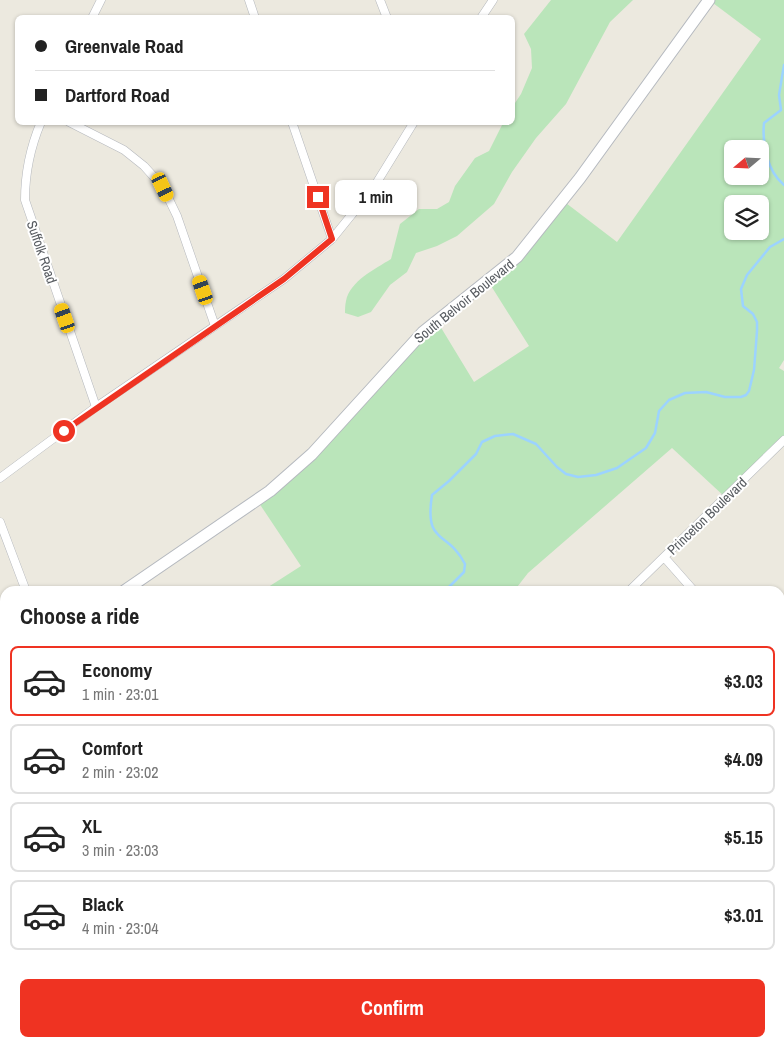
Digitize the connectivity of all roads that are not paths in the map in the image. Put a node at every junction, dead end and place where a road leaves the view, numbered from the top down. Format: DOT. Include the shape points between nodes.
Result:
graph roads {
  1 [pos="101,0"];
  2 [pos="249,0"];
  3 [pos="380,0"];
  4 [pos="493,0"];
  5 [pos="708,0"];
  6 [pos="94,15"];
  7 [pos="254,15"];
  8 [pos="386,15"];
  9 [pos="484,15"];
  10 [pos="40,125"];
  11 [pos="75,125"];
  12 [pos="293,125"];
  13 [pos="412,125"];
  14 [pos="332,239"];
  15 [pos="215,326"];
  16 [pos="96,407"];
  17 [pos="782,442"];
  18 [pos="784,452"];
  19 [pos="0,478"];
  20 [pos="0,522"];
  21 [pos="664,557"];
  22 [pos="24,586"];
  23 [pos="131,586"];
  24 [pos="634,586"];
  25 [pos="690,586"];
  1 -- 6 [label="street"];
  2 -- 7 [label="street"];
  3 -- 8 [label="street"];
  4 -- 9 [label="street"];
  5 -- 23 [label="street, South Belvoir Boulevard" via="580,178 517,257 423,332 312,454 270,491"];
  10 -- 16 [label="street, Suffolk Road" via="29,154 25,200"];
  11 -- 15 [label="street" via="124,150 163,187 177,216"];
  12 -- 14 [label="street"];
  13 -- 14 [label="street" via="374,187"];
  14 -- 15 [label="street" via="284,279"];
  15 -- 16 [label="street"];
  16 -- 19 [label="street"];
  17 -- 18 [label="street"];
  17 -- 21 [label="street, Princeton Boulevard"];
  20 -- 22 [label="street"];
  21 -- 24 [label="street, Princeton Boulevard"];
  21 -- 25 [label="street"];
}
